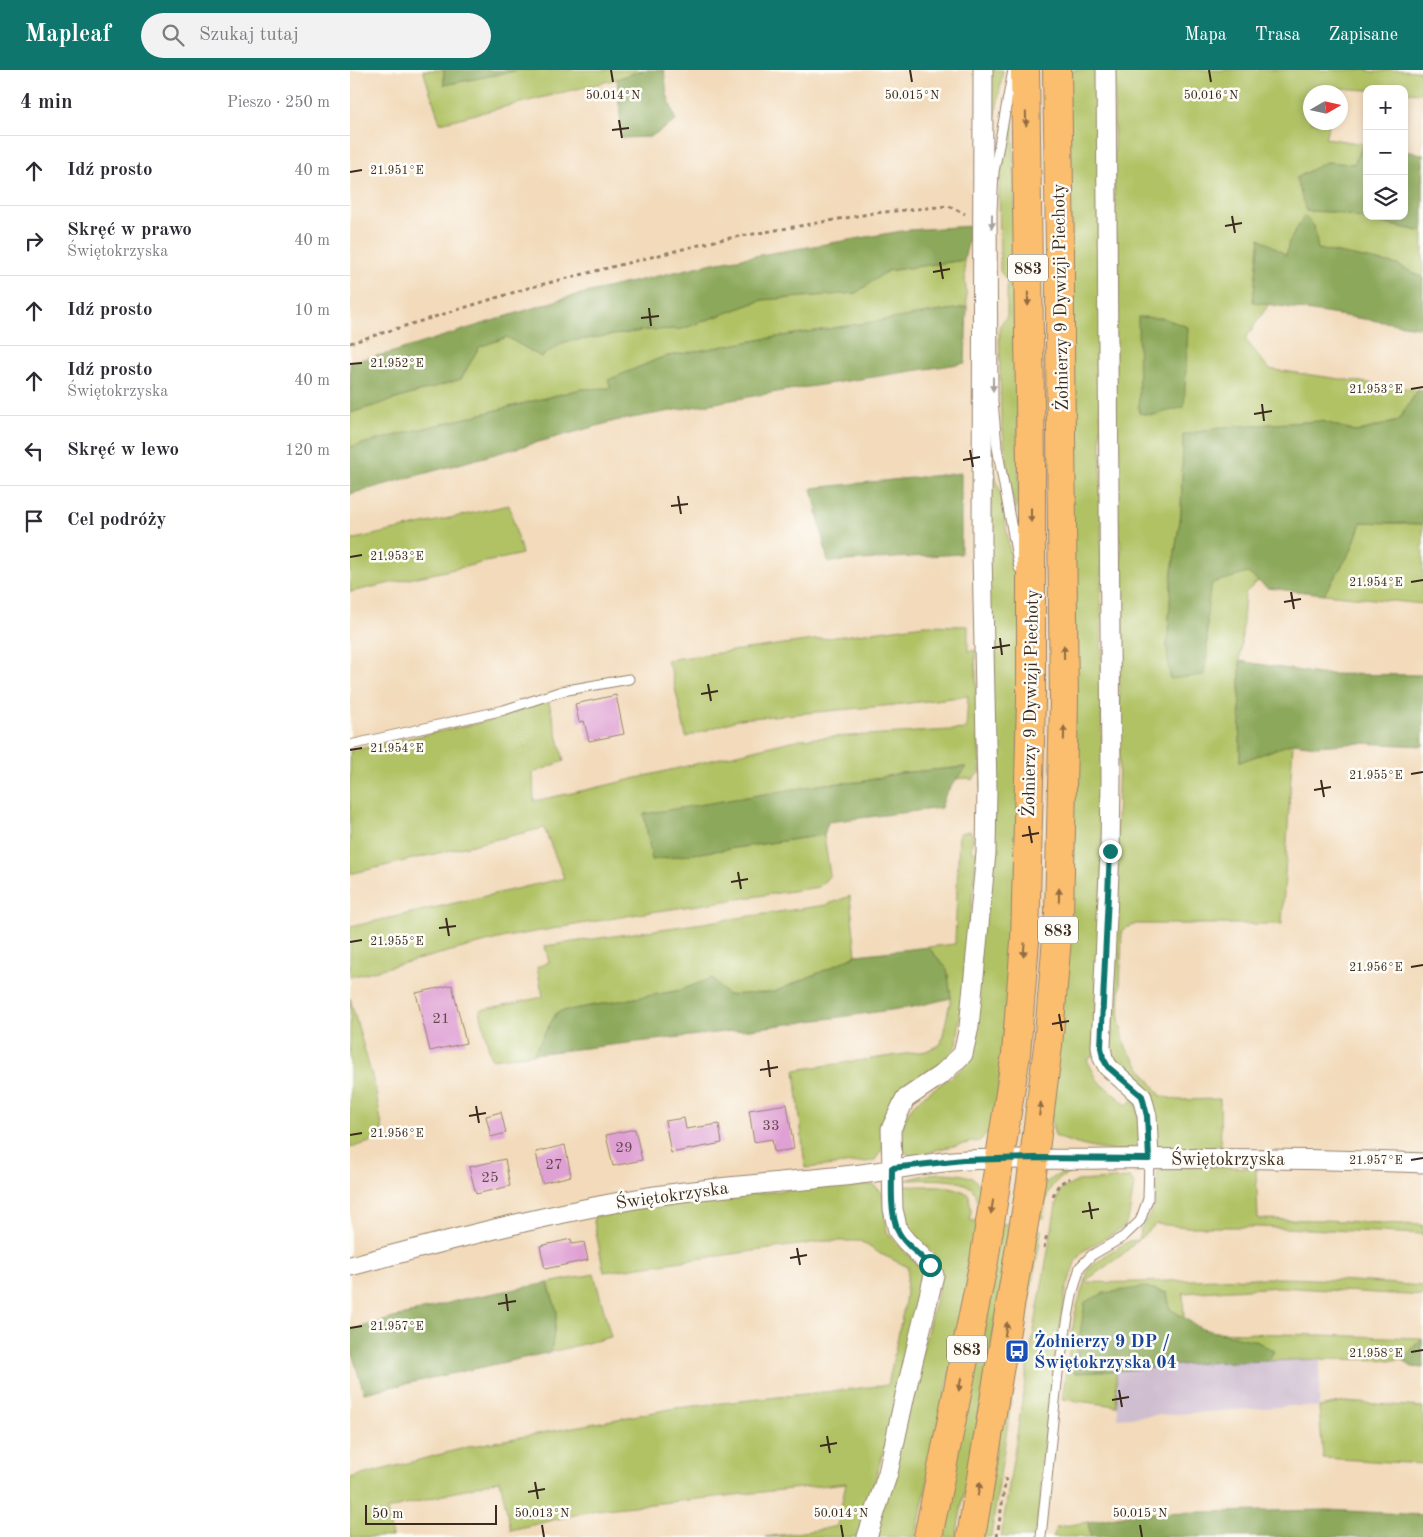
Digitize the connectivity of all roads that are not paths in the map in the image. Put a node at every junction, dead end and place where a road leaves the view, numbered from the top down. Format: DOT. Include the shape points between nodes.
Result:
graph roads {
  1 [pos="983,70"];
  2 [pos="1013,70"];
  3 [pos="1025,70"];
  4 [pos="1057,70"];
  5 [pos="1106,70"];
  6 [pos="1031,645"];
  7 [pos="629,679"];
  8 [pos="1048,700"];
  9 [pos="350,745"];
  10 [pos="1034,1158"];
  11 [pos="1000,1159"];
  12 [pos="1149,1159"];
  13 [pos="1423,1164"];
  14 [pos="892,1168"];
  15 [pos="350,1266"];
  16 [pos="867,1537"];
  17 [pos="928,1537"];
  18 [pos="971,1537"];
  19 [pos="1041,1537"];
  1 -- 14 [label="street" via="982,552 986,853 969,1027 962,1054 942,1074 905,1099 891,1129"];
  2 -- 6 [label="lane, one-way" via="994,172 993,401 997,447"];
  3 -- 6 [label="highway, Żołnierzy 9 Dywizji Piechoty / 883, one-way"];
  8 -- 4 [label="highway, Żołnierzy 9 Dywizji Piechoty / 883, one-way" via="1060,344"];
  5 -- 12 [label="street" via="1111,776 1101,1047 1108,1067 1142,1096 1147,1116"];
  6 -- 8 [label="highway, Żołnierzy 9 Dywizji Piechoty / 883"];
  7 -- 9 [label="lane" via="562,692 504,710"];
  10 -- 8 [label="highway, Żołnierzy 9 Dywizji Piechoty / 883, one-way" via="1048,1046 1059,914"];
  8 -- 11 [label="highway, Żołnierzy 9 Dywizji Piechoty / 883, one-way" via="1016,1054"];
  10 -- 11 [label="street, Świętokrzyska"];
  10 -- 12 [label="street, Świętokrzyska"];
  18 -- 10 [label="highway, Żołnierzy 9 Dywizji Piechoty / 883, one-way"];
  11 -- 14 [label="street, Świętokrzyska"];
  11 -- 17 [label="highway, Żołnierzy 9 Dywizji Piechoty / 883, one-way" via="984,1261"];
  12 -- 13 [label="street, Świętokrzyska" via="1345,1159"];
  12 -- 19 [label="lane" via="1148,1199 1140,1221 1080,1267 1072,1294 1058,1373"];
  14 -- 15 [label="street, Świętokrzyska" via="643,1198 502,1228"];
  14 -- 16 [label="street" via="893,1209 898,1231 930,1265 934,1276 888,1473"];
}
